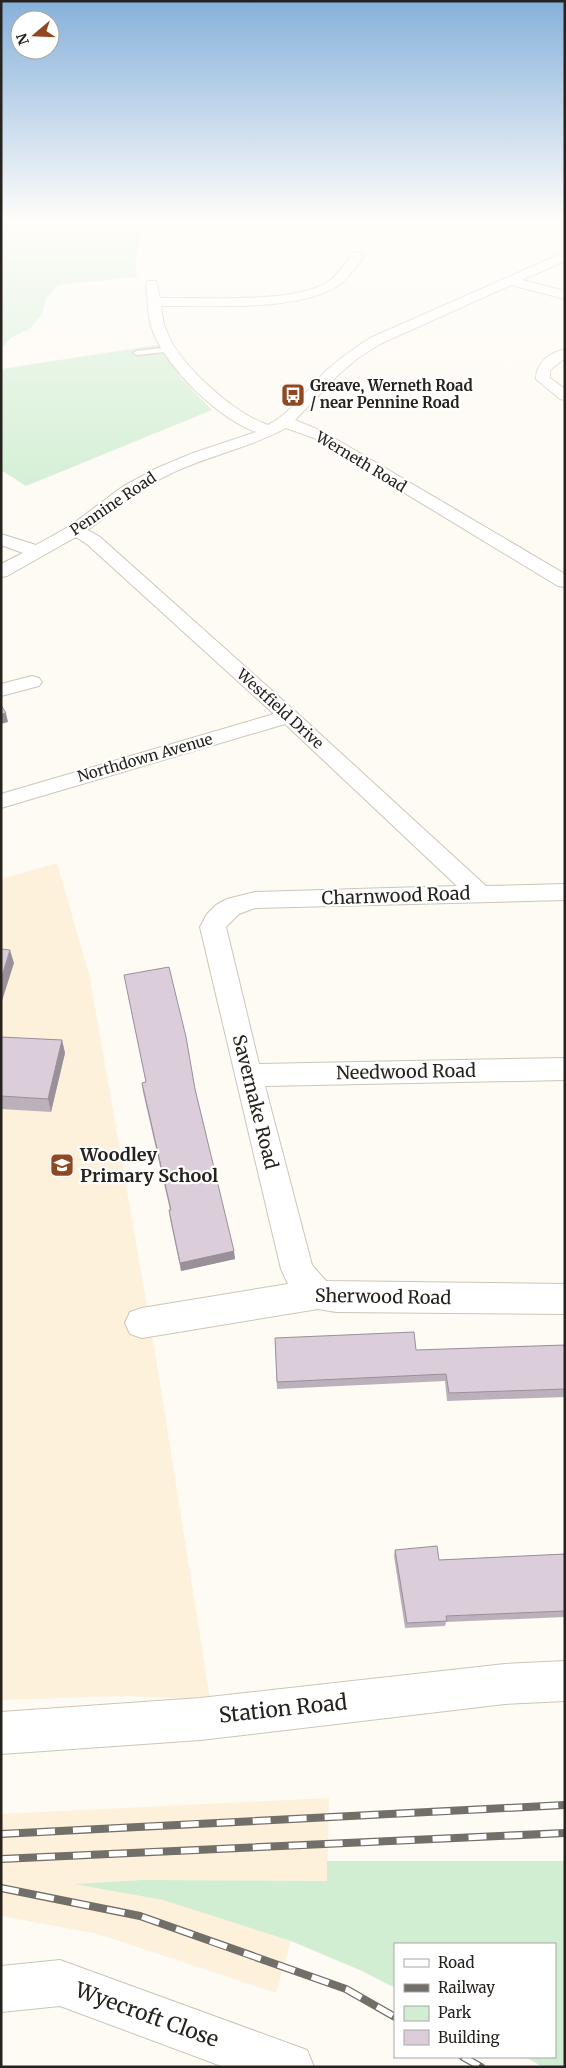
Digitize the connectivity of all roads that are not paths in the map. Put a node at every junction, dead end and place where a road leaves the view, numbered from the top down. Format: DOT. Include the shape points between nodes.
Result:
graph roads {
  1 [pos="158,318"];
  2 [pos="426,318"];
  3 [pos="170,349"];
  4 [pos="137,353"];
  5 [pos="565,353"];
  6 [pos="565,396"];
  7 [pos="278,426"];
  8 [pos="76,530"];
  9 [pos="1,539"];
  10 [pos="38,552"];
  11 [pos="1,572"];
  12 [pos="565,582"];
  13 [pos="32,682"];
  14 [pos="1,690"];
  15 [pos="289,716"];
  16 [pos="1,801"];
  17 [pos="565,892"];
  18 [pos="479,893"];
  19 [pos="228,908"];
  20 [pos="565,1068"];
  21 [pos="248,1075"];
  22 [pos="318,1294"];
  23 [pos="565,1299"];
  24 [pos="142,1323"];
  25 [pos="565,1681"];
  26 [pos="1,1733"];
  27 [pos="1,1989"];
  28 [pos="290,2067"];
  1 -- 3 [label="street, Werneth Road" via="160,333"];
  2 -- 7 [label="street" via="363,348 333,372"];
  3 -- 4 [label="lane"];
  3 -- 7 [label="street, Werneth Road" via="199,383 246,422"];
  5 -- 6 [label="street" via="543,369 543,379"];
  7 -- 8 [label="street, Pennine Road" via="163,471 128,491"];
  7 -- 12 [label="street, Werneth Road" via="319,435"];
  8 -- 10 [label="street, Pennine Road"];
  8 -- 15 [label="street, Westfield Drive" via="94,541"];
  9 -- 10 [label="street"];
  10 -- 11 [label="street, Pennine Road"];
  13 -- 14 [label="street"];
  15 -- 16 [label="street, Northdown Avenue"];
  15 -- 18 [label="street, Westfield Drive"];
  17 -- 18 [label="street, Charnwood Road"];
  18 -- 19 [label="street, Charnwood Road" via="255,900"];
  19 -- 21 [label="street, Savernake Road" via="218,916 213,927"];
  20 -- 21 [label="street, Needwood Road"];
  21 -- 22 [label="street, Savernake Road" via="297,1269"];
  22 -- 23 [label="street, Sherwood Road" via="336,1297"];
  22 -- 24 [label="street, Sherwood Road"];
  25 -- 26 [label="street, Station Road" via="505,1684 200,1718"];
  27 -- 28 [label="street, Wyecroft Close" via="60,1983"];
}
